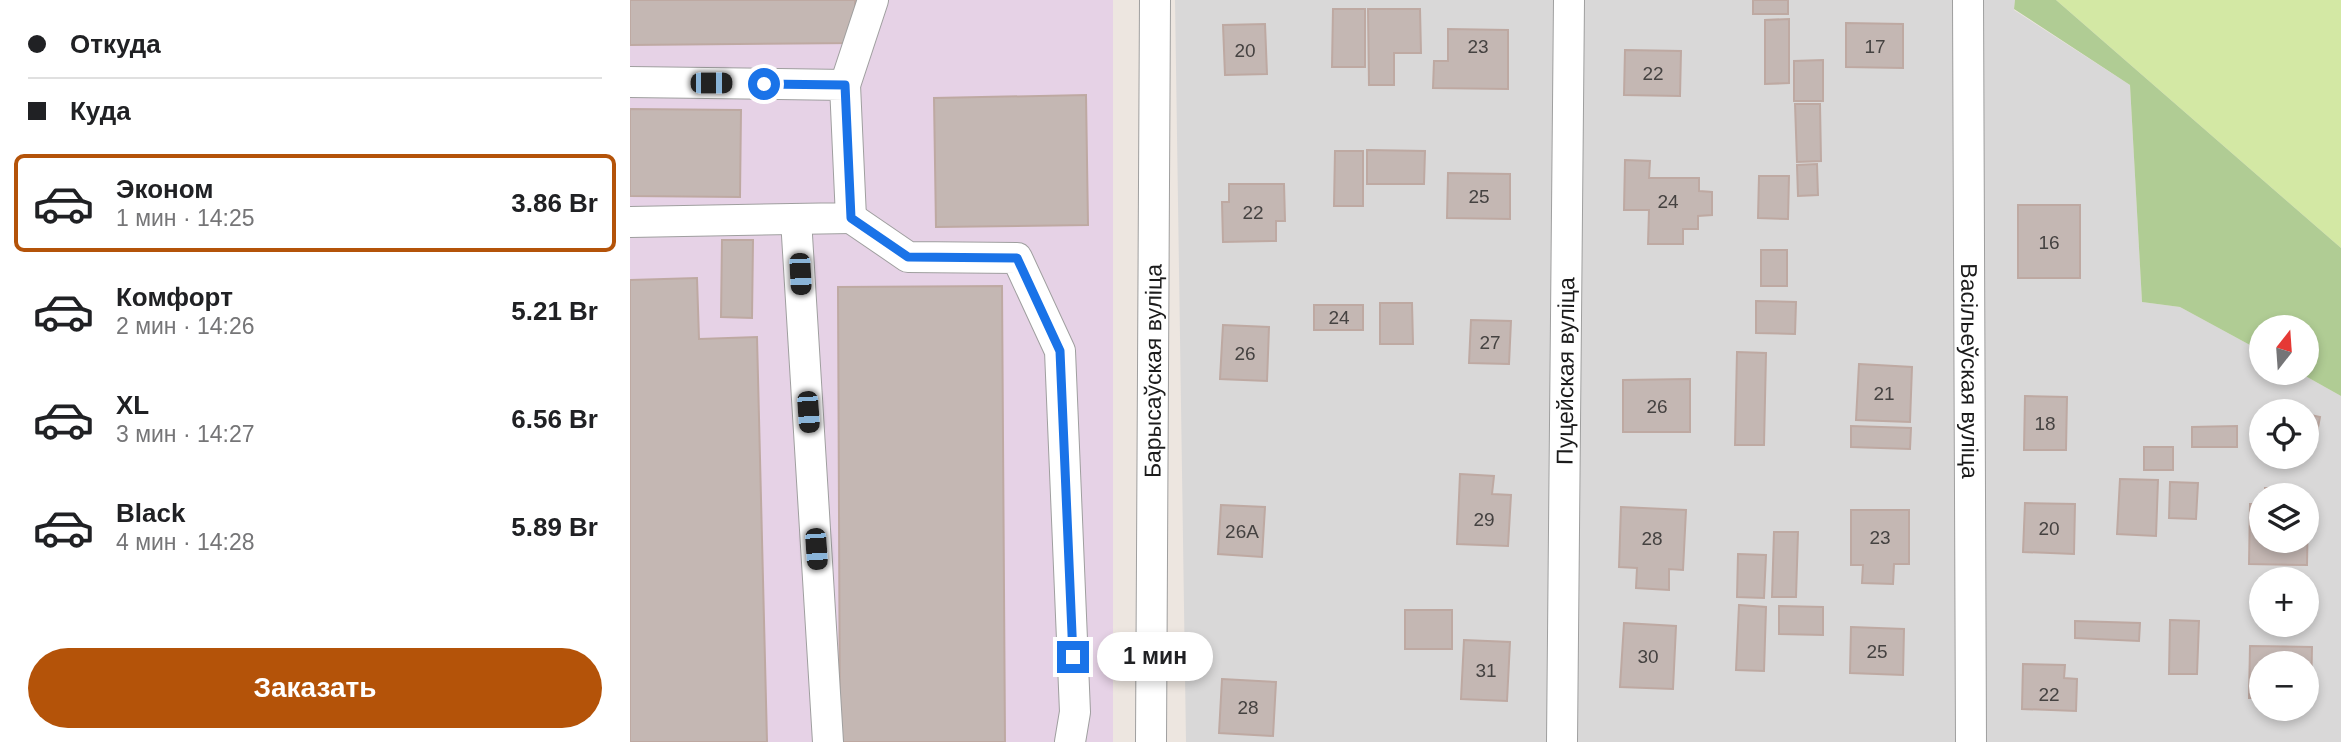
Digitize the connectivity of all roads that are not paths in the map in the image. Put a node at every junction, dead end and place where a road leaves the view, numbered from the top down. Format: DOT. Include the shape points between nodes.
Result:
graph roads {
  1 [pos="873,0"];
  2 [pos="1155,0"];
  3 [pos="1569,0"];
  4 [pos="1968,0"];
  5 [pos="630,82"];
  6 [pos="845,85"];
  7 [pos="851,218"];
  8 [pos="796,219"];
  9 [pos="630,222"];
  10 [pos="828,742"];
  11 [pos="1070,742"];
  12 [pos="1151,742"];
  13 [pos="1562,742"];
  14 [pos="1972,742"];
  1 -- 6 [label="street"];
  2 -- 12 [label="street, Барысаўская вуліца"];
  3 -- 13 [label="street, Пуцейская вуліца"];
  4 -- 14 [label="street, Васільеўская вуліца"];
  5 -- 6 [label="street"];
  6 -- 7 [label="street"];
  7 -- 8 [label="street"];
  7 -- 11 [label="street" via="908,257 1017,258 1060,351 1075,712"];
  8 -- 9 [label="street"];
  8 -- 10 [label="street"];
}
